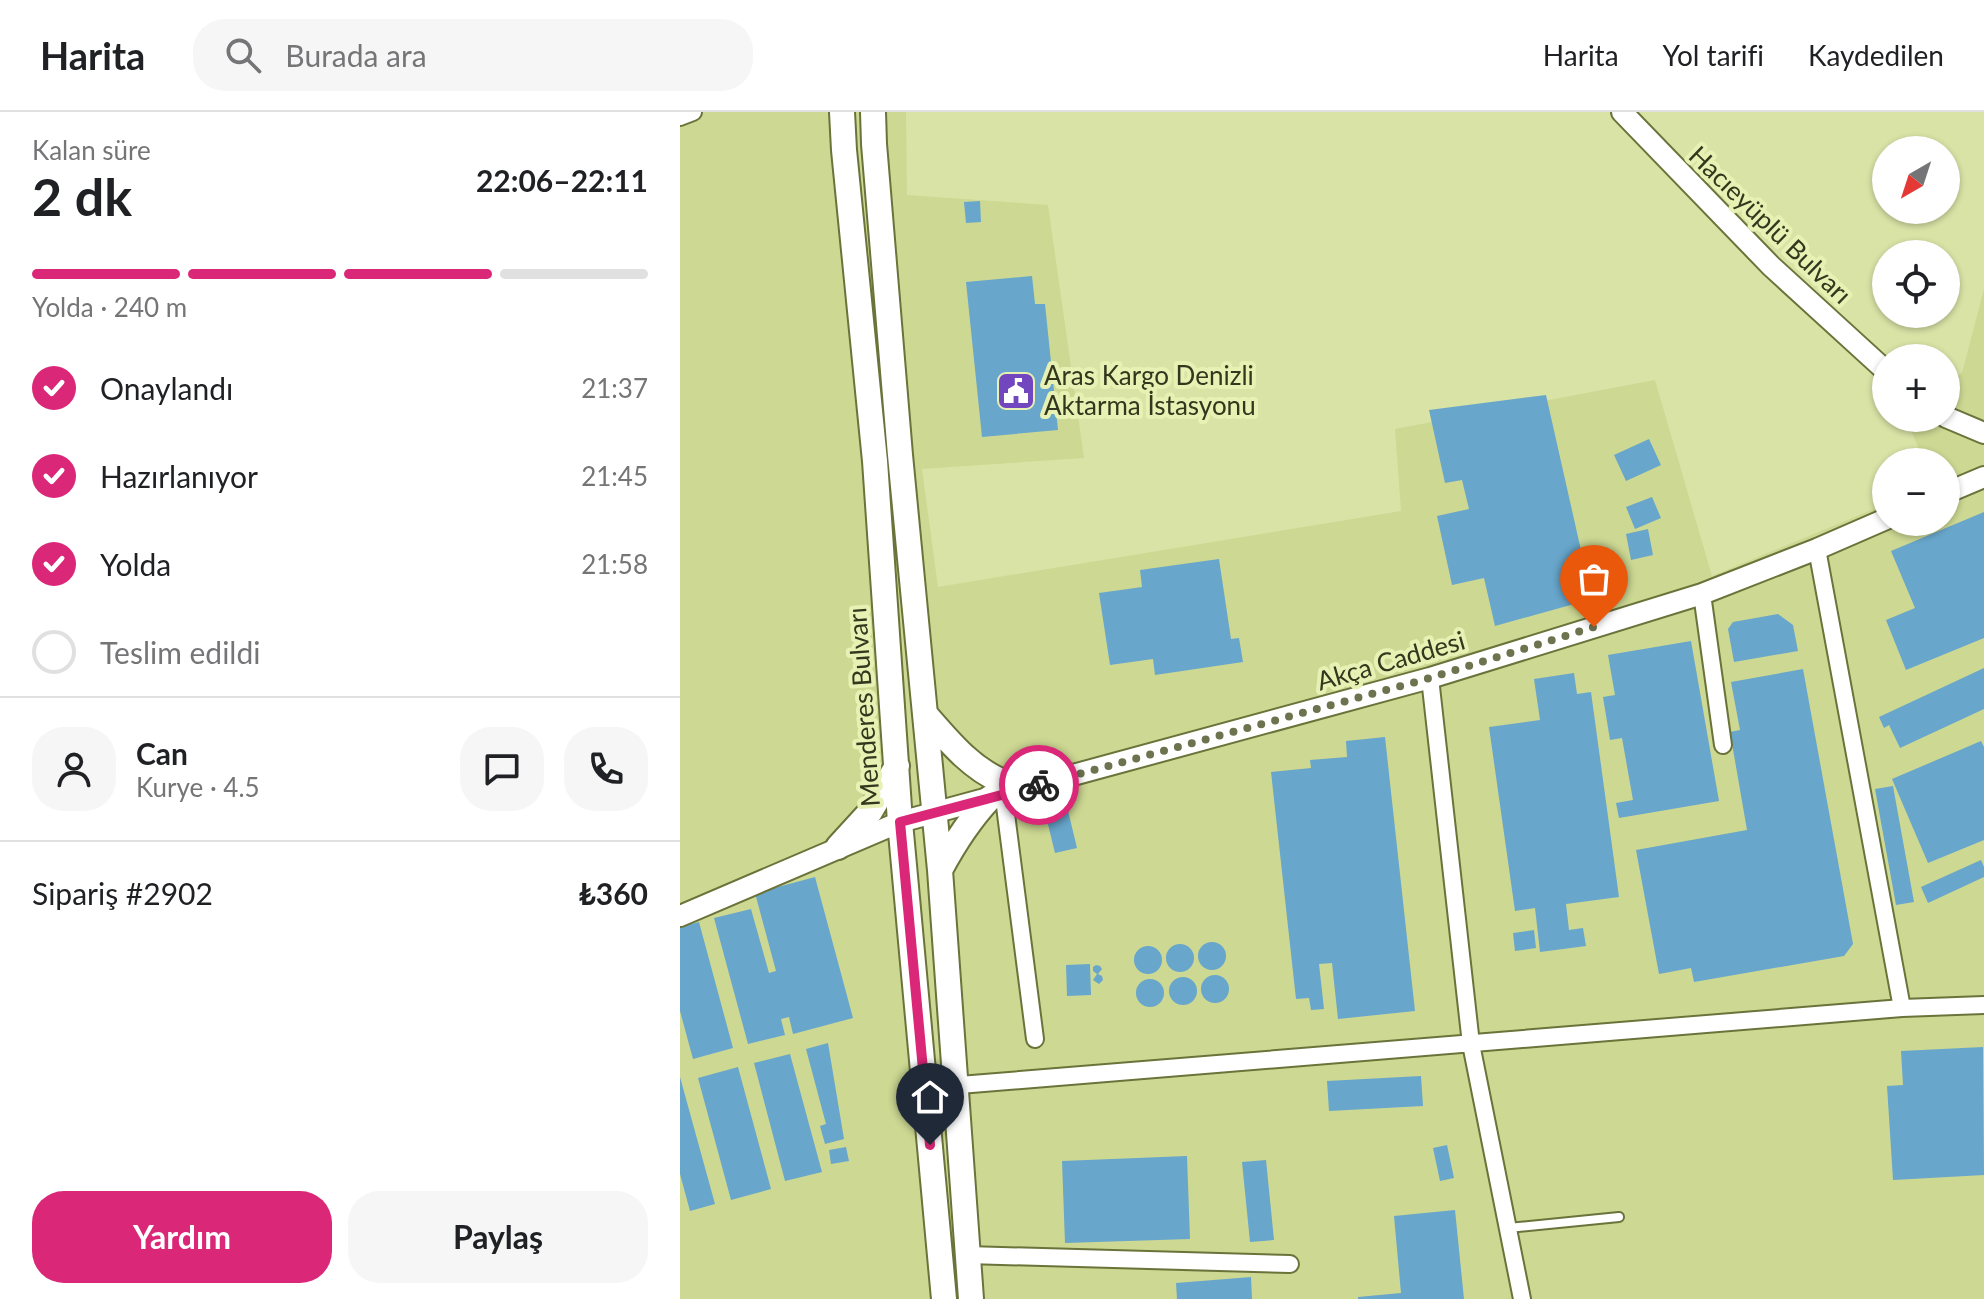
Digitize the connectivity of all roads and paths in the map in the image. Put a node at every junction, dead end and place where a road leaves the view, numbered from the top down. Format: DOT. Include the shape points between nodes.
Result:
graph roads {
  1 [pos="693,112"];
  2 [pos="842,112"];
  3 [pos="873,112"];
  4 [pos="1622,112"];
  5 [pos="680,117"];
  6 [pos="1872,358"];
  7 [pos="1960,423"];
  8 [pos="1984,433"];
  9 [pos="875,461"];
  10 [pos="1984,477"];
  11 [pos="1960,487"];
  12 [pos="1872,525"];
  13 [pos="1817,549"];
  14 [pos="1702,594"];
  15 [pos="1430,678"];
  16 [pos="925,714"];
  17 [pos="1723,745"];
  18 [pos="897,766"];
  19 [pos="1005,791"];
  20 [pos="918,818"];
  21 [pos="838,847"];
  22 [pos="940,870"];
  23 [pos="680,916"];
  24 [pos="1984,1005"];
  25 [pos="1902,1008"];
  26 [pos="1035,1039"];
  27 [pos="1471,1044"];
  28 [pos="950,1086"];
  29 [pos="1619,1217"];
  30 [pos="1507,1228"];
  31 [pos="967,1255"];
  32 [pos="1290,1264"];
  33 [pos="944,1299"];
  34 [pos="971,1299"];
  35 [pos="1522,1299"];
  1 -- 5 [label="street"];
  2 -- 9 [label="main road, Menderes Bulvarı"];
  3 -- 16 [label="main road, Menderes Bulvarı"];
  4 -- 6 [label="street, Hacıeyüplü Bulvarı" via="1771,266"];
  7 -- 8 [label="street"];
  9 -- 18 [label="main road, Menderes Bulvarı"];
  9 -- 20 [label="main road"];
  10 -- 11 [label="street"];
  12 -- 13 [label="street, Akça Caddesi"];
  13 -- 14 [label="street, Akça Caddesi"];
  13 -- 25 [label="street"];
  14 -- 15 [label="street, Akça Caddesi"];
  14 -- 17 [label="street"];
  15 -- 19 [label="street, Akça Caddesi"];
  15 -- 27 [label="street"];
  16 -- 19 [label="main road"];
  16 -- 20 [label="main road, Menderes Bulvarı"];
  18 -- 20 [label="main road, Menderes Bulvarı"];
  18 -- 21 [label="main road" via="870,812"];
  19 -- 20 [label="street, Akça Caddesi"];
  19 -- 22 [label="main road" via="966,827"];
  19 -- 26 [label="street"];
  20 -- 21 [label="street, Akça Caddesi"];
  20 -- 22 [label="main road, Menderes Bulvarı"];
  20 -- 28 [label="main road"];
  20 -- 33 [label="main road, Menderes Bulvarı"];
  21 -- 23 [label="street, Akça Caddesi"];
  22 -- 28 [label="main road, Menderes Bulvarı"];
  24 -- 25 [label="street"];
  25 -- 27 [label="street"];
  27 -- 28 [label="street"];
  27 -- 30 [label="street"];
  28 -- 31 [label="main road, Menderes Bulvarı"];
  29 -- 30 [label="lane"];
  30 -- 35 [label="street"];
  31 -- 32 [label="street"];
  31 -- 34 [label="main road, Menderes Bulvarı"];
}
